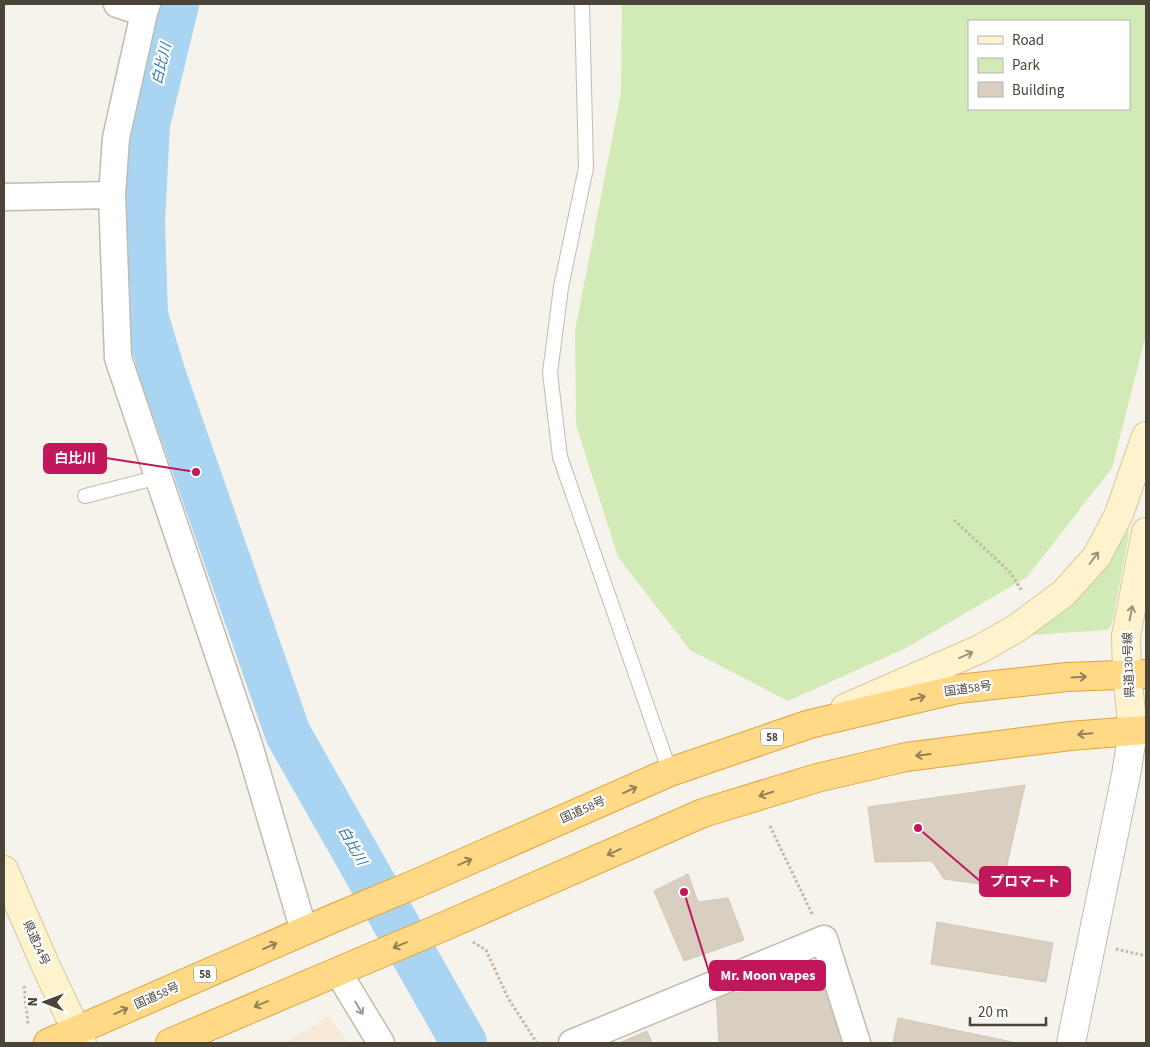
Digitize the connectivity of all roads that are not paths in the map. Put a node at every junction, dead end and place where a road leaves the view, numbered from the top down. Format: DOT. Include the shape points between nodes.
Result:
graph roads {
  1 [pos="117,4"];
  2 [pos="582,4"];
  3 [pos="146,8"];
  4 [pos="112,195"];
  5 [pos="4,197"];
  6 [pos="1146,436"];
  7 [pos="159,477"];
  8 [pos="85,496"];
  9 [pos="1146,532"];
  10 [pos="1137,674"];
  11 [pos="1146,694"];
  12 [pos="810,724"];
  13 [pos="1140,730"];
  14 [pos="670,772"];
  15 [pos="4,870"];
  16 [pos="304,931"];
  17 [pos="346,968"];
  18 [pos="79,1037"];
  19 [pos="48,1043"];
  20 [pos="170,1043"];
  21 [pos="381,1043"];
  22 [pos="572,1043"];
  23 [pos="857,1043"];
  24 [pos="1071,1043"];
  1 -- 3 [label="street"];
  2 -- 14 [label="lane" via="586,168 561,286 550,373 560,457"];
  3 -- 4 [label="street" via="116,138"];
  4 -- 5 [label="street"];
  4 -- 7 [label="street" via="118,358"];
  12 -- 6 [label="main road, one-way" via="980,649 1017,628 1064,593 1097,556 1119,514"];
  7 -- 8 [label="lane"];
  7 -- 16 [label="street" via="249,745"];
  10 -- 9 [label="main road, 県道130号線, one-way" via="1126,636"];
  12 -- 10 [label="highway, 国道58号 / 58, one-way" via="958,689 1067,677"];
  10 -- 13 [label="main road, 県道130号線"];
  11 -- 13 [label="main road, 県道130号線"];
  12 -- 14 [label="highway, 国道58号 / 58"];
  13 -- 17 [label="highway, one-way" via="906,757 817,778 703,813"];
  13 -- 24 [label="street" via="1126,775"];
  16 -- 14 [label="highway, 国道58号 / 58, one-way"];
  15 -- 18 [label="main road, 県道24号"];
  18 -- 16 [label="highway, 国道58号 / 58, one-way"];
  17 -- 20 [label="highway, one-way"];
  17 -- 21 [label="street, one-way"];
  18 -- 19 [label="highway, 国道58号 / 58"];
  22 -- 23 [label="street" via="824,939"];
}
